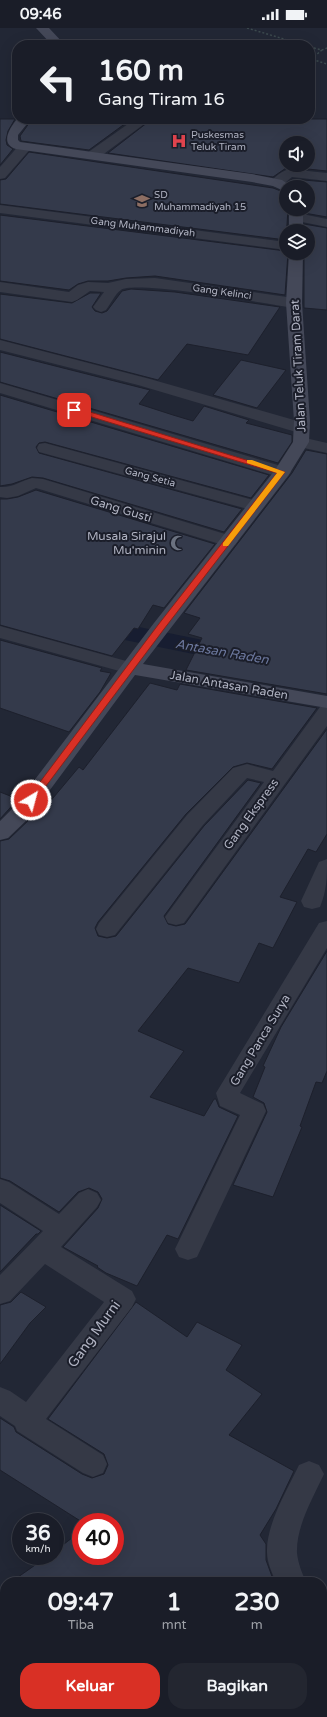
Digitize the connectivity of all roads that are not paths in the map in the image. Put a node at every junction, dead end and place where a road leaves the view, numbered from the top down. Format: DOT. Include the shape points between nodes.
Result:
graph roads {
  1 [pos="42,28"];
  2 [pos="54,40"];
  3 [pos="20,124"];
  4 [pos="137,124"];
  5 [pos="26,147"];
  6 [pos="92,156"];
  7 [pos="304,172"];
  8 [pos="0,174"];
  9 [pos="327,177"];
  10 [pos="279,186"];
  11 [pos="0,209"];
  12 [pos="296,219"];
  13 [pos="327,223"];
  14 [pos="279,245"];
  15 [pos="296,260"];
  16 [pos="0,287"];
  17 [pos="115,287"];
  18 [pos="294,303"];
  19 [pos="101,307"];
  20 [pos="0,345"];
  21 [pos="0,388"];
  22 [pos="301,435"];
  23 [pos="45,448"];
  24 [pos="327,448"];
  25 [pos="282,472"];
  26 [pos="0,492"];
  27 [pos="256,506"];
  28 [pos="229,541"];
  29 [pos="0,632"];
  30 [pos="130,668"];
  31 [pos="327,702"];
  32 [pos="327,712"];
  33 [pos="277,779"];
  34 [pos="0,833"];
  35 [pos="327,852"];
  36 [pos="327,858"];
  37 [pos="327,867"];
  38 [pos="312,900"];
  39 [pos="176,917"];
  40 [pos="327,928"];
  41 [pos="107,929"];
  42 [pos="0,1189"];
  43 [pos="88,1200"];
  44 [pos="60,1229"];
  45 [pos="42,1249"];
  46 [pos="188,1249"];
  47 [pos="0,1293"];
  48 [pos="0,1400"];
  49 [pos="29,1420"];
  50 [pos="93,1464"];
  51 [pos="309,1474"];
  52 [pos="289,1577"];
  1 -- 2 [label="street"];
  3 -- 5 [label="street" via="11,134 11,141"];
  4 -- 6 [label="street"];
  5 -- 6 [label="street"];
  5 -- 8 [label="street"];
  6 -- 10 [label="street"];
  7 -- 9 [label="street"];
  11 -- 14 [label="street, Gang Muhammadiyah"];
  12 -- 13 [label="street"];
  15 -- 18 [label="street, Jalan Teluk Tiram Darat"];
  16 -- 17 [label="street, Gang Kelinci" via="72,297 86,286"];
  17 -- 18 [label="street, Gang Kelinci" via="125,283 158,283"];
  17 -- 19 [label="street"];
  18 -- 22 [label="street, Jalan Teluk Tiram Darat"];
  20 -- 22 [label="street" via="137,380"];
  21 -- 25 [label="street"];
  22 -- 24 [label="street"];
  22 -- 25 [label="street, Jalan Teluk Tiram Darat"];
  23 -- 27 [label="street, Gang Setia"];
  25 -- 27 [label="street, Jalan Teluk Tiram Darat"];
  26 -- 28 [label="street, Gang Gusti" via="10,493 21,490 29,483 37,483"];
  27 -- 28 [label="street, Jalan Teluk Tiram Darat"];
  28 -- 30 [label="street, Jalan Teluk Tiram Darat"];
  29 -- 30 [label="street"];
  30 -- 31 [label="street, Jalan Antasan Raden"];
  30 -- 34 [label="street, Jalan Teluk Tiram Darat" via="22,812"];
  32 -- 33 [label="street, Gang Ekspress"];
  33 -- 39 [label="street, Gang Ekspress"];
  33 -- 41 [label="street" via="247,771 240,773 195,820"];
  35 -- 36 [label="street"];
  37 -- 38 [label="street"];
  40 -- 46 [label="street, Gang Panca Surya" via="228,1093 227,1096 231,1100 254,1110"];
  42 -- 44 [label="street"];
  43 -- 44 [label="street"];
  44 -- 45 [label="street"];
  45 -- 47 [label="street"];
  45 -- 49 [label="street, Gang Murni" via="122,1299"];
  48 -- 49 [label="street"];
  49 -- 50 [label="street" via="27,1422"];
  51 -- 52 [label="street" via="282,1538 284,1563"];
}
